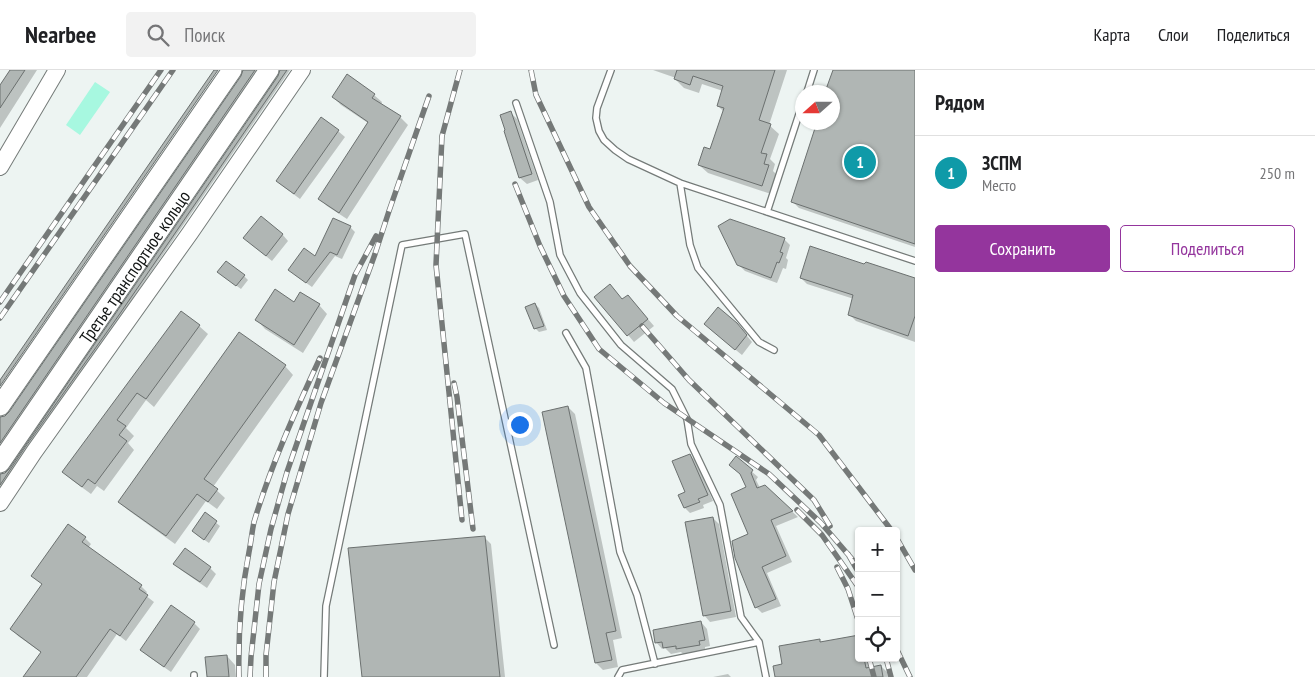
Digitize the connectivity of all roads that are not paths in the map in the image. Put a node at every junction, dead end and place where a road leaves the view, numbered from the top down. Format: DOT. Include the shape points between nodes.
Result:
graph roads {
  1 [pos="58,70"];
  2 [pos="232,70"];
  3 [pos="269,70"];
  4 [pos="302,70"];
  5 [pos="611,70"];
  6 [pos="814,70"];
  7 [pos="809,85"];
  8 [pos="516,103"];
  9 [pos="795,126"];
  10 [pos="0,167"];
  11 [pos="680,183"];
  12 [pos="767,212"];
  13 [pos="915,261"];
  14 [pos="566,333"];
  15 [pos="774,350"];
  16 [pos="0,406"];
  17 [pos="0,463"];
  18 [pos="0,504"];
  19 [pos="759,642"];
  20 [pos="554,645"];
  21 [pos="655,664"];
  22 [pos="324,677"];
  23 [pos="618,677"];
  24 [pos="766,677"];
  1 -- 10 [label="street"];
  2 -- 16 [label="main road, Третье транспортное кольцо"];
  3 -- 17 [label="main road, Третье транспортное кольцо"];
  4 -- 18 [label="street"];
  5 -- 11 [label="lane" via="596,118 604,140 628,159"];
  6 -- 7 [label="lane"];
  8 -- 19 [label="lane" via="550,202 560,255 580,293 621,345 672,389 687,419 691,444 720,505 741,616"];
  9 -- 12 [label="lane"];
  11 -- 12 [label="lane"];
  11 -- 15 [label="lane" via="690,245 698,268 759,342"];
  12 -- 13 [label="lane"];
  14 -- 21 [label="lane" via="586,368 620,552 637,596"];
  19 -- 21 [label="lane"];
  19 -- 24 [label="lane"];
  20 -- 22 [label="lane" via="465,234 402,245 326,606"];
  21 -- 23 [label="lane" via="622,670"];
}
